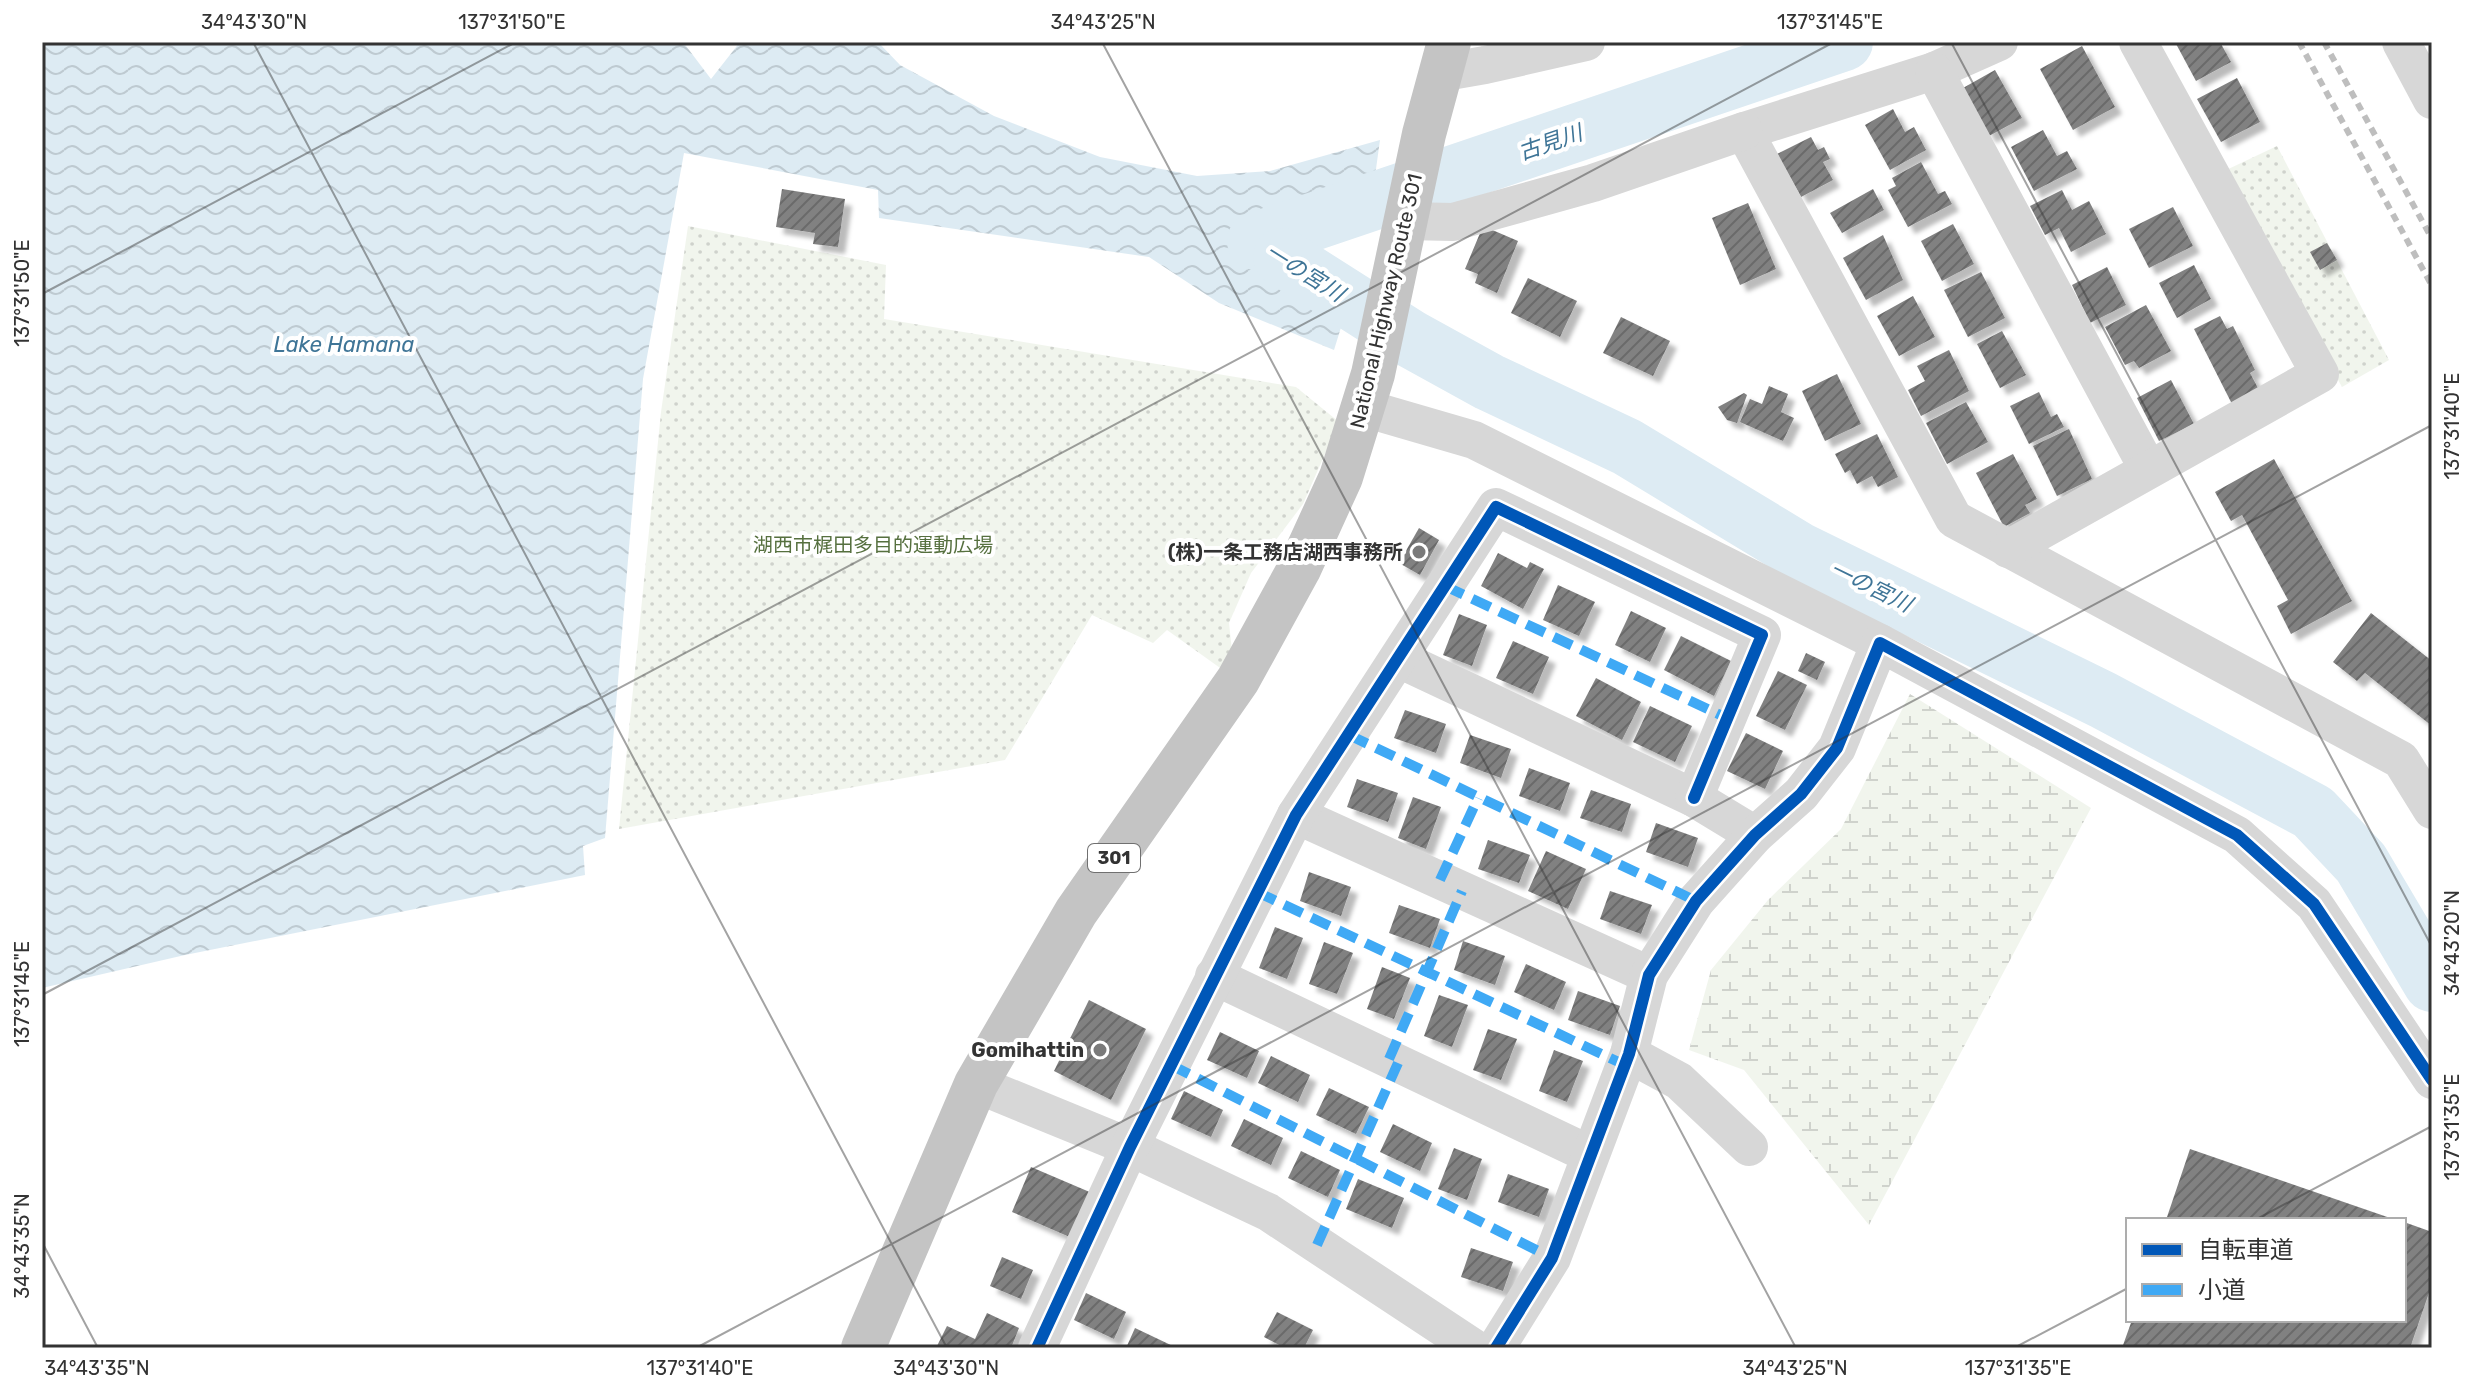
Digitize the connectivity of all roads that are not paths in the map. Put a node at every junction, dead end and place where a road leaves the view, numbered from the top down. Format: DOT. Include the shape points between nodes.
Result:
graph roads {
  1 [pos="1586,42"];
  2 [pos="1999,42"];
  3 [pos="2138,42"];
  4 [pos="2401,42"];
  5 [pos="1444,57"];
  6 [pos="1934,71"];
  7 [pos="2429,88"];
  8 [pos="1744,131"];
  9 [pos="1408,214"];
  10 [pos="1369,391"];
  11 [pos="2148,469"];
  12 [pos="2008,549"];
  13 [pos="1880,643"];
  14 [pos="1399,659"];
  15 [pos="1694,798"];
  16 [pos="2432,810"];
  17 [pos="1296,815"];
  18 [pos="1755,835"];
  19 [pos="1649,975"];
  20 [pos="1214,976"];
  21 [pos="1629,1054"];
  22 [pos="2432,1080"];
  23 [pos="976,1084"];
  24 [pos="1130,1147"];
  25 [pos="1749,1147"];
  26 [pos="1589,1154"];
  27 [pos="863,1348"];
  28 [pos="1037,1348"];
  29 [pos="1474,1348"];
  30 [pos="1496,1348"];
  1 -- 5 [label="street" via="1485,65"];
  2 -- 6 [label="street"];
  3 -- 11 [label="street" via="2320,374"];
  4 -- 7 [label="street"];
  5 -- 9 [label="highway, National Highway Route 301 / 301"];
  6 -- 8 [label="street"];
  6 -- 11 [label="street"];
  8 -- 9 [label="street" via="1593,183 1453,222"];
  8 -- 12 [label="street" via="1954,519"];
  9 -- 10 [label="highway, National Highway Route 301 / 301"];
  10 -- 13 [label="street" via="1406,418 1474,440"];
  10 -- 23 [label="highway, National Highway Route 301 / 301" via="1335,490 1238,680 1076,912"];
  11 -- 12 [label="street"];
  12 -- 16 [label="street" via="2401,760"];
  13 -- 18 [label="street" via="1837,748 1801,794"];
  13 -- 22 [label="street" via="2237,835 2314,904"];
  14 -- 15 [label="street"];
  14 -- 15 [label="street" via="1496,507 1762,635"];
  14 -- 17 [label="street"];
  15 -- 18 [label="street"];
  17 -- 19 [label="street"];
  17 -- 20 [label="street"];
  18 -- 19 [label="street" via="1696,901"];
  19 -- 21 [label="street"];
  20 -- 24 [label="street"];
  20 -- 26 [label="street"];
  21 -- 25 [label="street" via="1679,1081"];
  21 -- 26 [label="street"];
  23 -- 24 [label="street"];
  23 -- 27 [label="highway, National Highway Route 301 / 301"];
  24 -- 28 [label="street"];
  24 -- 29 [label="street" via="1268,1212"];
  26 -- 30 [label="street" via="1552,1258"];
}
